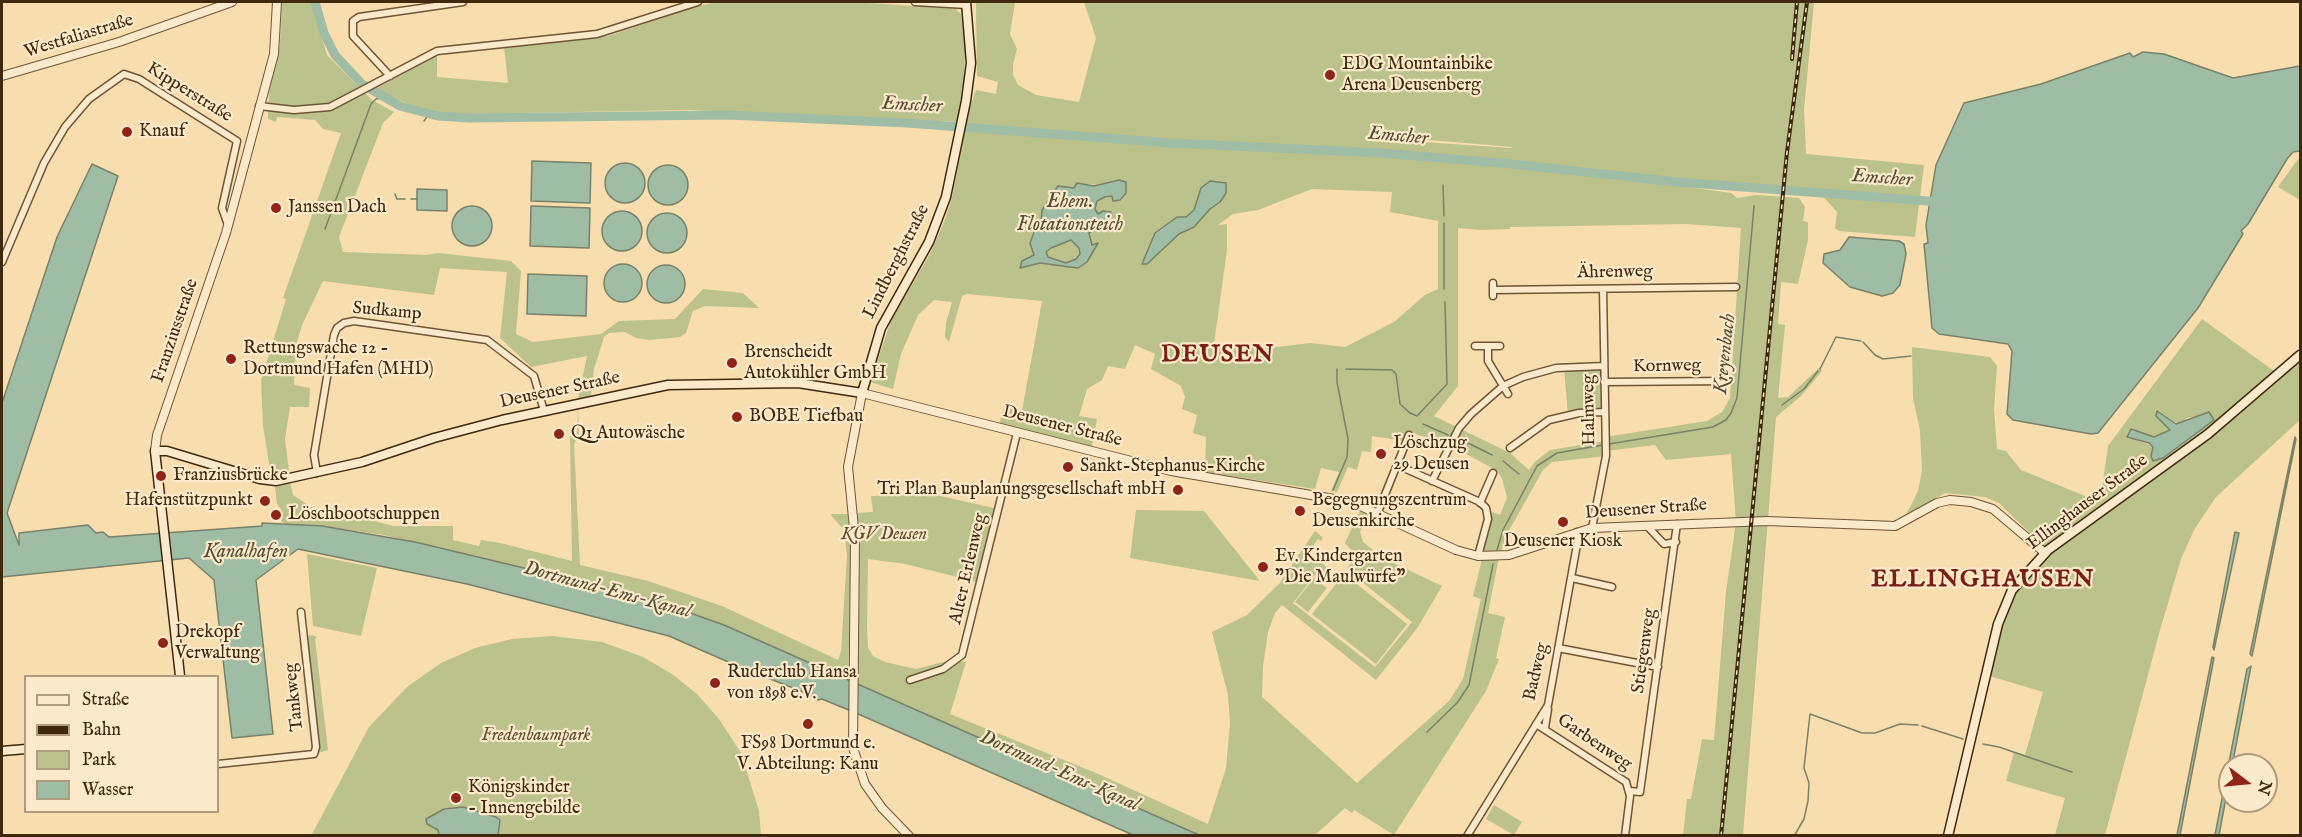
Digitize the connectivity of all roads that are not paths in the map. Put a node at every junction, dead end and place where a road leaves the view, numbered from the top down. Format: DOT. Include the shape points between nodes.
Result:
graph roads {
  1 [pos="232,2"];
  2 [pos="463,2"];
  3 [pos="698,2"];
  4 [pos="915,2"];
  5 [pos="966,3"];
  6 [pos="274,4"];
  7 [pos="2,76"];
  8 [pos="390,76"];
  9 [pos="258,106"];
  10 [pos="228,225"];
  11 [pos="2,262"];
  12 [pos="1736,286"];
  13 [pos="1603,289"];
  14 [pos="1493,290"];
  15 [pos="1475,346"];
  16 [pos="1488,346"];
  17 [pos="1500,346"];
  18 [pos="2301,355"];
  19 [pos="1604,366"];
  20 [pos="1730,381"];
  21 [pos="1604,382"];
  22 [pos="1503,386"];
  23 [pos="862,393"];
  24 [pos="1508,394"];
  25 [pos="544,411"];
  26 [pos="1604,412"];
  27 [pos="1017,433"];
  28 [pos="1409,435"];
  29 [pos="1510,448"];
  30 [pos="155,451"];
  31 [pos="1397,465"];
  32 [pos="317,473"];
  33 [pos="1493,473"];
  34 [pos="1432,481"];
  35 [pos="1480,502"];
  36 [pos="1377,512"];
  37 [pos="1677,524"];
  38 [pos="1647,526"];
  39 [pos="1592,528"];
  40 [pos="1577,532"];
  41 [pos="1676,542"];
  42 [pos="2045,553"];
  43 [pos="1478,556"];
  44 [pos="1572,578"];
  45 [pos="1612,587"];
  46 [pos="301,612"];
  47 [pos="1558,648"];
  48 [pos="1658,667"];
  49 [pos="180,675"];
  50 [pos="910,680"];
  51 [pos="1548,705"];
  52 [pos="1536,724"];
  53 [pos="1545,728"];
  54 [pos="24,749"];
  55 [pos="2,751"];
  56 [pos="219,764"];
  57 [pos="1624,780"];
  58 [pos="1641,783"];
  59 [pos="1630,791"];
  60 [pos="909,836"];
  61 [pos="1467,836"];
  62 [pos="1625,836"];
  63 [pos="1948,836"];
  1 -- 7 [label="street, Westfaliastraße" via="119,42"];
  2 -- 8 [label="street" via="353,21 351,31 358,43"];
  3 -- 8 [label="street" via="597,34 437,51"];
  4 -- 5 [label="street"];
  5 -- 23 [label="main road, Lindberghstraße" via="971,63 957,146 938,221 881,328"];
  6 -- 9 [label="street, Franziusstraße" via="274,54"];
  8 -- 9 [label="street" via="322,109"];
  9 -- 10 [label="street, Franziusstraße"];
  10 -- 11 [label="street, Kipperstraße" via="222,208 237,141 139,79 124,74 89,99 65,127 44,163"];
  10 -- 30 [label="street, Franziusstraße" via="157,435"];
  12 -- 13 [label="street, Ährenweg"];
  13 -- 14 [label="street, Ährenweg"];
  13 -- 19 [label="street, Halmweg"];
  15 -- 16 [label="street"];
  16 -- 17 [label="street"];
  16 -- 22 [label="street" via="1488,361"];
  18 -- 42 [label="main road, Ellinghauser Straße" via="2208,434"];
  19 -- 21 [label="street, Halmweg"];
  19 -- 22 [label="street" via="1556,368"];
  20 -- 21 [label="street, Kornweg"];
  21 -- 26 [label="street, Halmweg"];
  22 -- 24 [label="street"];
  22 -- 34 [label="street" via="1459,428"];
  23 -- 25 [label="main road, Deusener Straße" via="798,383 710,382 668,385"];
  23 -- 27 [label="street, Deusener Straße"];
  23 -- 60 [label="street" via="848,465 855,538 855,759 865,784"];
  25 -- 32 [label="main road, Deusener Straße" via="455,432"];
  25 -- 32 [label="street, Sudkamp" via="534,376 487,340 344,322 334,335 314,455"];
  26 -- 29 [label="street" via="1579,413 1528,428"];
  26 -- 39 [label="street, Halmweg" via="1605,465"];
  27 -- 36 [label="street, Deusener Straße" via="1204,477 1352,502"];
  27 -- 50 [label="street, Alter Erlenweg" via="962,655 943,669"];
  28 -- 31 [label="street"];
  30 -- 32 [label="main road, Deusener Straße" via="167,451 269,481"];
  30 -- 49 [label="main road, Franziusstraße"];
  31 -- 34 [label="street"];
  31 -- 36 [label="street"];
  33 -- 35 [label="street"];
  34 -- 35 [label="street"];
  35 -- 43 [label="street" via="1489,514"];
  36 -- 43 [label="street, Deusener Straße" via="1456,550"];
  37 -- 38 [label="street, Deusener Straße"];
  37 -- 41 [label="street, Stiegenweg"];
  37 -- 42 [label="street, Deusener Straße" via="1767,521 1895,526 1937,503 1958,500 1993,509"];
  38 -- 39 [label="street, Deusener Straße"];
  38 -- 41 [label="street" via="1664,544"];
  39 -- 40 [label="street, Deusener Straße"];
  40 -- 43 [label="street, Deusener Straße" via="1509,555"];
  40 -- 44 [label="street, Badweg"];
  41 -- 48 [label="street, Stiegenweg"];
  42 -- 63 [label="main road, Ellinghauser Straße" via="2029,568 2004,604"];
  44 -- 45 [label="street"];
  44 -- 47 [label="street, Badweg"];
  46 -- 56 [label="street, Tankweg" via="314,754"];
  47 -- 48 [label="street"];
  47 -- 51 [label="street, Badweg"];
  48 -- 58 [label="street, Stiegenweg"];
  51 -- 52 [label="street, Badweg"];
  51 -- 53 [label="street"];
  52 -- 53 [label="street, Garbenweg"];
  52 -- 61 [label="street, Badweg"];
  53 -- 57 [label="street, Garbenweg"];
  54 -- 55 [label="main road"];
  57 -- 58 [label="street"];
  57 -- 59 [label="street, Garbenweg"];
  58 -- 59 [label="street" via="1640,792"];
  59 -- 62 [label="street"];
}
